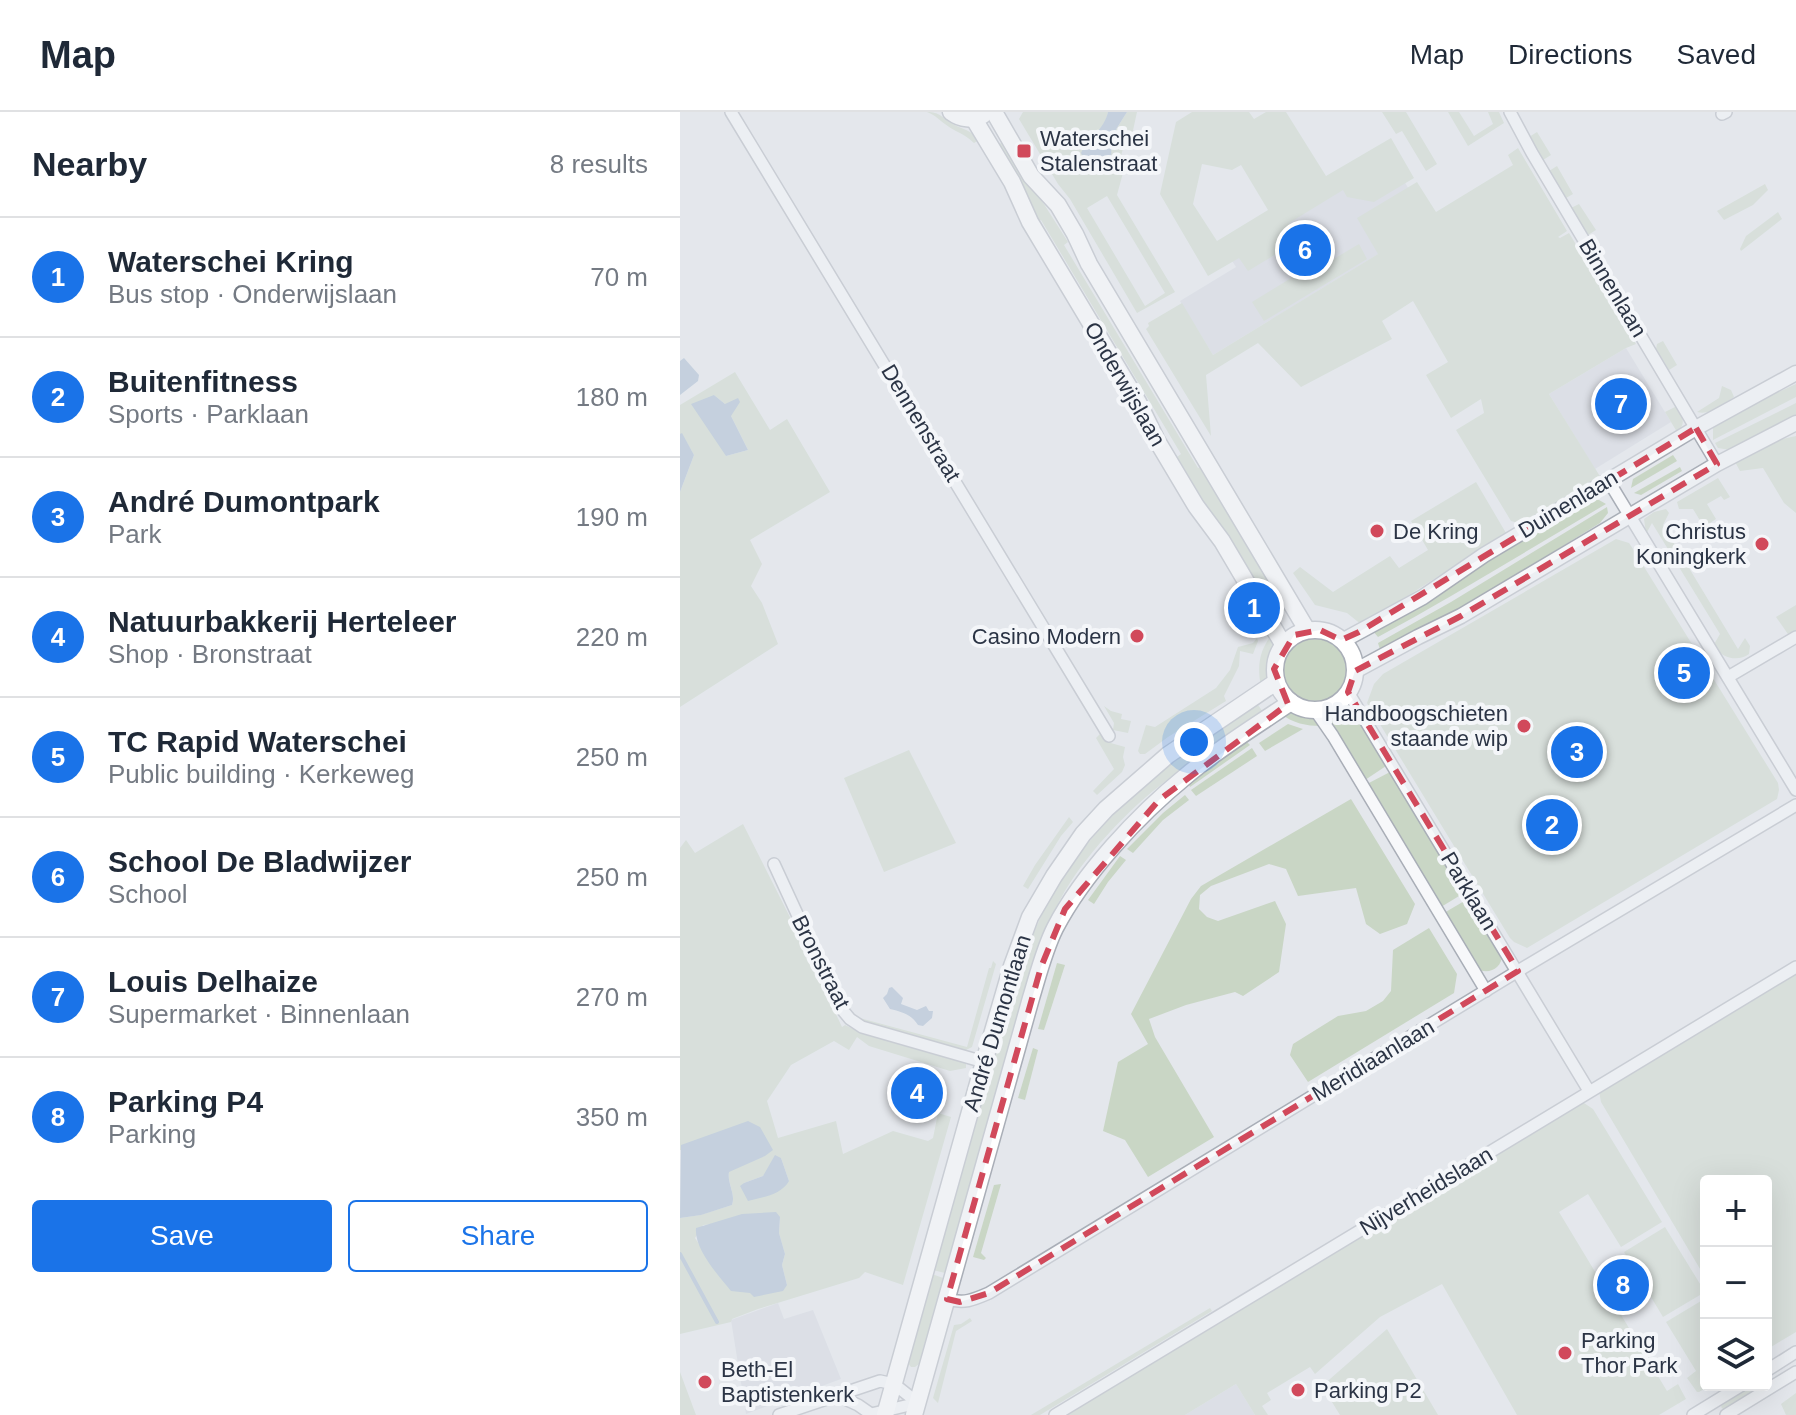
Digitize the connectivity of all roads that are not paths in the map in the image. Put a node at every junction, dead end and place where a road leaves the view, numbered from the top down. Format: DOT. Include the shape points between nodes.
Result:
graph roads {
  1 [pos="731,112"];
  2 [pos="951,112"];
  3 [pos="994,112"];
  4 [pos="1510,112"];
  5 [pos="981,115"];
  6 [pos="1796,373"];
  7 [pos="1796,423"];
  8 [pos="1696,428"];
  9 [pos="1717,464"];
  10 [pos="1608,480"];
  11 [pos="1630,516"];
  12 [pos="1307,630"];
  13 [pos="1796,637"];
  14 [pos="1342,641"];
  15 [pos="1283,644"];
  16 [pos="1355,671"];
  17 [pos="1728,677"];
  18 [pos="1276,682"];
  19 [pos="1348,692"];
  20 [pos="1291,702"];
  21 [pos="1315,710"];
  22 [pos="1109,736"];
  23 [pos="1796,790"];
  24 [pos="1796,805"];
  25 [pos="774,864"];
  26 [pos="1796,967"];
  27 [pos="1518,971"];
  28 [pos="1486,991"];
  29 [pos="984,1062"];
  30 [pos="1589,1091"];
  31 [pos="947,1299"];
  32 [pos="1796,1352"];
  33 [pos="1772,1367"];
  34 [pos="1796,1372"];
  35 [pos="894,1384"];
  36 [pos="1733,1391"];
  37 [pos="836,1395"];
  38 [pos="916,1409"];
  39 [pos="886,1412"];
  40 [pos="1699,1413"];
  41 [pos="779,1415"];
  42 [pos="1055,1415"];
  43 [pos="1726,1415"];
  1 -- 22 [label="street, Dennenstraat"];
  2 -- 5 [label="main road, Onderwijslaan" via="962,118"];
  3 -- 12 [label="main road, Onderwijslaan" via="1031,176 1058,205"];
  4 -- 8 [label="street, Binnenlaan"];
  5 -- 15 [label="main road, Onderwijslaan" via="1030,222"];
  6 -- 8 [label="street, Duinenlaan"];
  7 -- 9 [label="street, Duinenlaan"];
  8 -- 9 [label="street, Binnenlaan"];
  8 -- 10 [label="street, Duinenlaan"];
  9 -- 11 [label="street, Duinenlaan"];
  10 -- 11 [label="street"];
  10 -- 14 [label="street, Duinenlaan" via="1423,597"];
  11 -- 16 [label="street, Duinenlaan" via="1461,616"];
  11 -- 17 [label="street"];
  12 -- 14 [label="main road"];
  12 -- 15 [label="main road"];
  13 -- 17 [label="street"];
  14 -- 16 [label="main road"];
  15 -- 18 [label="main road" via="1274,669"];
  16 -- 19 [label="main road"];
  17 -- 23 [label="street"];
  18 -- 20 [label="main road"];
  18 -- 29 [label="main road, André Dumontlaan" via="1168,755 1083,834 1030,917"];
  19 -- 21 [label="main road" via="1328,708"];
  19 -- 27 [label="street, Parklaan"];
  20 -- 21 [label="main road"];
  20 -- 31 [label="main road, André Dumontlaan" via="1159,800 1065,909 1037,978"];
  21 -- 28 [label="street, Parklaan"];
  24 -- 27 [label="street, Meridiaanlaan"];
  25 -- 29 [label="street, Bronstraat" via="850,1019"];
  26 -- 30 [label="street, Nijverheidslaan"];
  27 -- 28 [label="street, Meridiaanlaan"];
  27 -- 30 [label="street, Parklaan"];
  28 -- 31 [label="street, Meridiaanlaan" via="989,1293 960,1302"];
  29 -- 35 [label="main road, André Dumontlaan"];
  30 -- 42 [label="street, Nijverheidslaan"];
  31 -- 38 [label="main road, André Dumontlaan"];
  32 -- 33 [label="street"];
  34 -- 43 [label="street"];
  35 -- 37 [label="street" via="880,1381"];
  35 -- 38 [label="street"];
  35 -- 39 [label="main road, André Dumontlaan"];
  36 -- 40 [label="street"];
  37 -- 39 [label="street" via="871,1414"];
  37 -- 41 [label="street"];
  38 -- 39 [label="street"];
}
